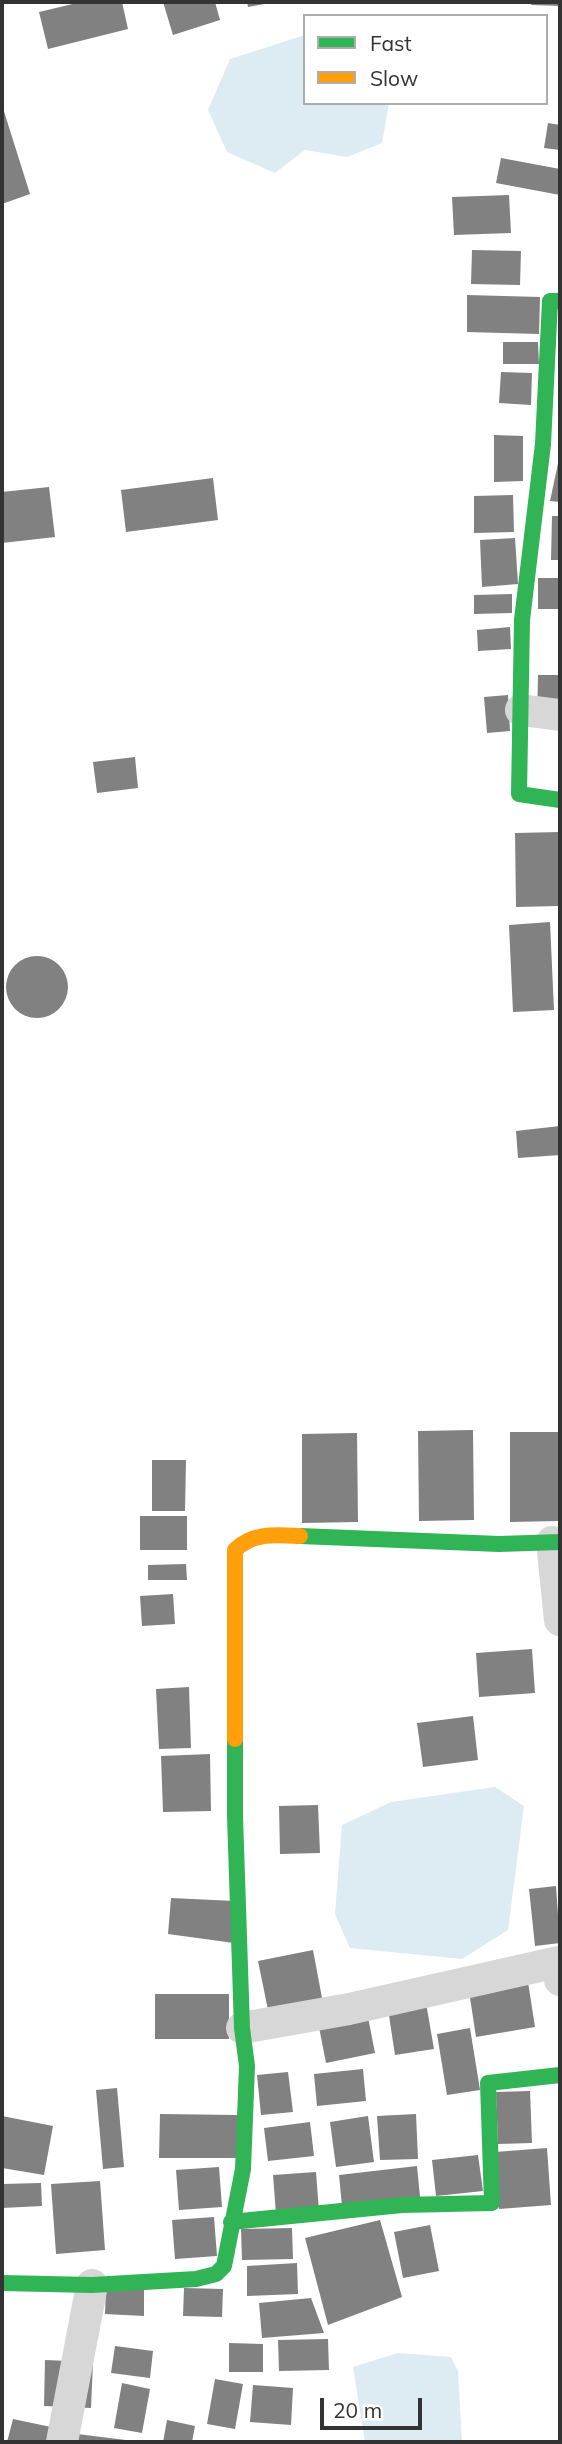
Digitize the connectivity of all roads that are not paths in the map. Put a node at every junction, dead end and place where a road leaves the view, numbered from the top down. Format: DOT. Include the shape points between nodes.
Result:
graph roads {
  1 [pos="560,301"];
  2 [pos="551,445"];
  3 [pos="521,710"];
  4 [pos="560,715"];
  5 [pos="560,800"];
  6 [pos="556,1542"];
  7 [pos="560,1620"];
  8 [pos="560,1980"];
  9 [pos="242,2028"];
  10 [pos="560,2075"];
  11 [pos="231,2222"];
  12 [pos="2,2283"];
  13 [pos="92,2284"];
  14 [pos="62,2442"];
  1 -- 2 [label="street" via="550,301"];
  2 -- 3 [label="street" via="522,620"];
  3 -- 4 [label="street"];
  3 -- 5 [label="street" via="519,794"];
  6 -- 7 [label="street"];
  6 -- 9 [label="street" via="262,1535 235,1550 235,1816"];
  8 -- 9 [label="street" via="558,1962"];
  9 -- 11 [label="street" via="247,2066 243,2169"];
  10 -- 11 [label="street" via="488,2083 492,2203 402,2205"];
  11 -- 13 [label="street" via="224,2266 216,2274"];
  12 -- 13 [label="street"];
  13 -- 14 [label="street"];
}
